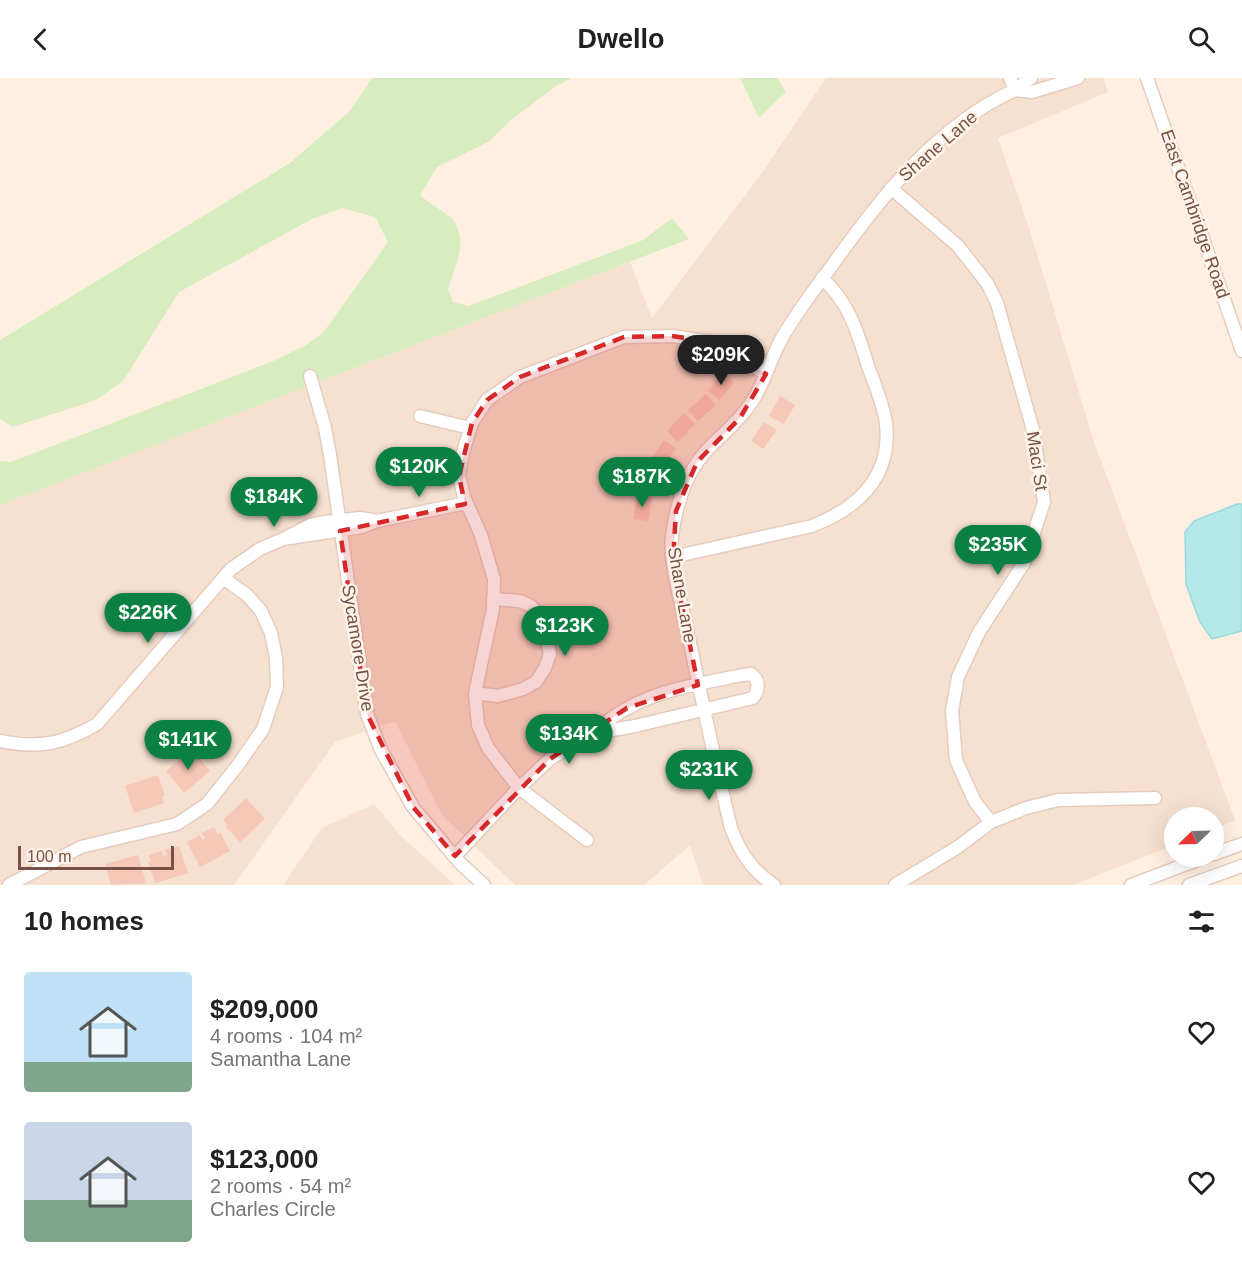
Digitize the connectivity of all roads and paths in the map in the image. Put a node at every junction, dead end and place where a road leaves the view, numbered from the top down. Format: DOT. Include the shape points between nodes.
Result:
graph roads {
  1 [pos="1010,78"];
  2 [pos="1031,78"];
  3 [pos="1078,78"];
  4 [pos="1147,78"];
  5 [pos="1015,90"];
  6 [pos="891,188"];
  7 [pos="822,279"];
  8 [pos="1242,351"];
  9 [pos="766,374"];
  10 [pos="310,376"];
  11 [pos="420,416"];
  12 [pos="471,428"];
  13 [pos="466,503"];
  14 [pos="340,525"];
  15 [pos="673,557"];
  16 [pos="223,578"];
  17 [pos="493,599"];
  18 [pos="698,685"];
  19 [pos="475,693"];
  20 [pos="704,711"];
  21 [pos="589,735"];
  22 [pos="0,741"];
  23 [pos="519,789"];
  24 [pos="1155,798"];
  25 [pos="992,822"];
  26 [pos="587,840"];
  27 [pos="1242,844"];
  28 [pos="1224,850"];
  29 [pos="455,856"];
  30 [pos="1242,866"];
  31 [pos="1179,867"];
  32 [pos="9,885"];
  33 [pos="484,885"];
  34 [pos="774,885"];
  35 [pos="895,885"];
  36 [pos="1131,885"];
  37 [pos="1190,885"];
  1 -- 5 [label="street"];
  2 -- 5 [label="street, Shane Lane"];
  3 -- 5 [label="street" via="1032,92"];
  4 -- 8 [label="street, East Cambridge Road"];
  5 -- 6 [label="street, Shane Lane" via="944,137"];
  6 -- 7 [label="street, Shane Lane"];
  6 -- 25 [label="street, Maci St" via="958,246 987,283 997,303 1033,430 1044,502 1024,563 979,632 958,677 952,711 956,759 975,802"];
  7 -- 9 [label="street, Shane Lane" via="783,337"];
  7 -- 15 [label="street" via="839,296 852,318 881,403 886,426 884,458 878,476 860,500 826,521"];
  9 -- 12 [label="street" via="712,342 672,336 624,337 520,377 487,400"];
  9 -- 15 [label="street, Shane Lane" via="751,404 697,462 689,477 676,511"];
  10 -- 14 [label="street, Sycamore Drive" via="325,428"];
  11 -- 12 [label="street"];
  12 -- 13 [label="street" via="459,476"];
  13 -- 14 [label="street" via="377,521 360,518"];
  13 -- 17 [label="street" via="491,564"];
  14 -- 16 [label="street" via="310,525 260,549"];
  14 -- 29 [label="street, Sycamore Drive" via="367,714 381,750 413,807"];
  15 -- 18 [label="street, Shane Lane"];
  16 -- 22 [label="street" via="97,724 50,745"];
  16 -- 32 [label="street" via="261,611 276,658 277,687 263,729 238,765 207,804 177,824 81,847"];
  17 -- 19 [label="street"];
  17 -- 19 [label="street" via="531,606 542,618 550,654 536,682 523,689 498,696"];
  18 -- 20 [label="street, Shane Lane"];
  18 -- 20 [label="street" via="751,674 756,677 758,693 753,698"];
  18 -- 21 [label="street" via="627,708"];
  19 -- 23 [label="street" via="478,725 488,748"];
  20 -- 21 [label="street"];
  20 -- 34 [label="street, Shane Lane" via="738,846 749,863"];
  21 -- 23 [label="street" via="550,759"];
  23 -- 26 [label="street"];
  23 -- 29 [label="street"];
  24 -- 25 [label="street" via="1058,800"];
  25 -- 35 [label="street"];
  27 -- 28 [label="street"];
  29 -- 33 [label="street, Sycamore Drive"];
  30 -- 37 [label="street"];
  31 -- 36 [label="street"];
}
